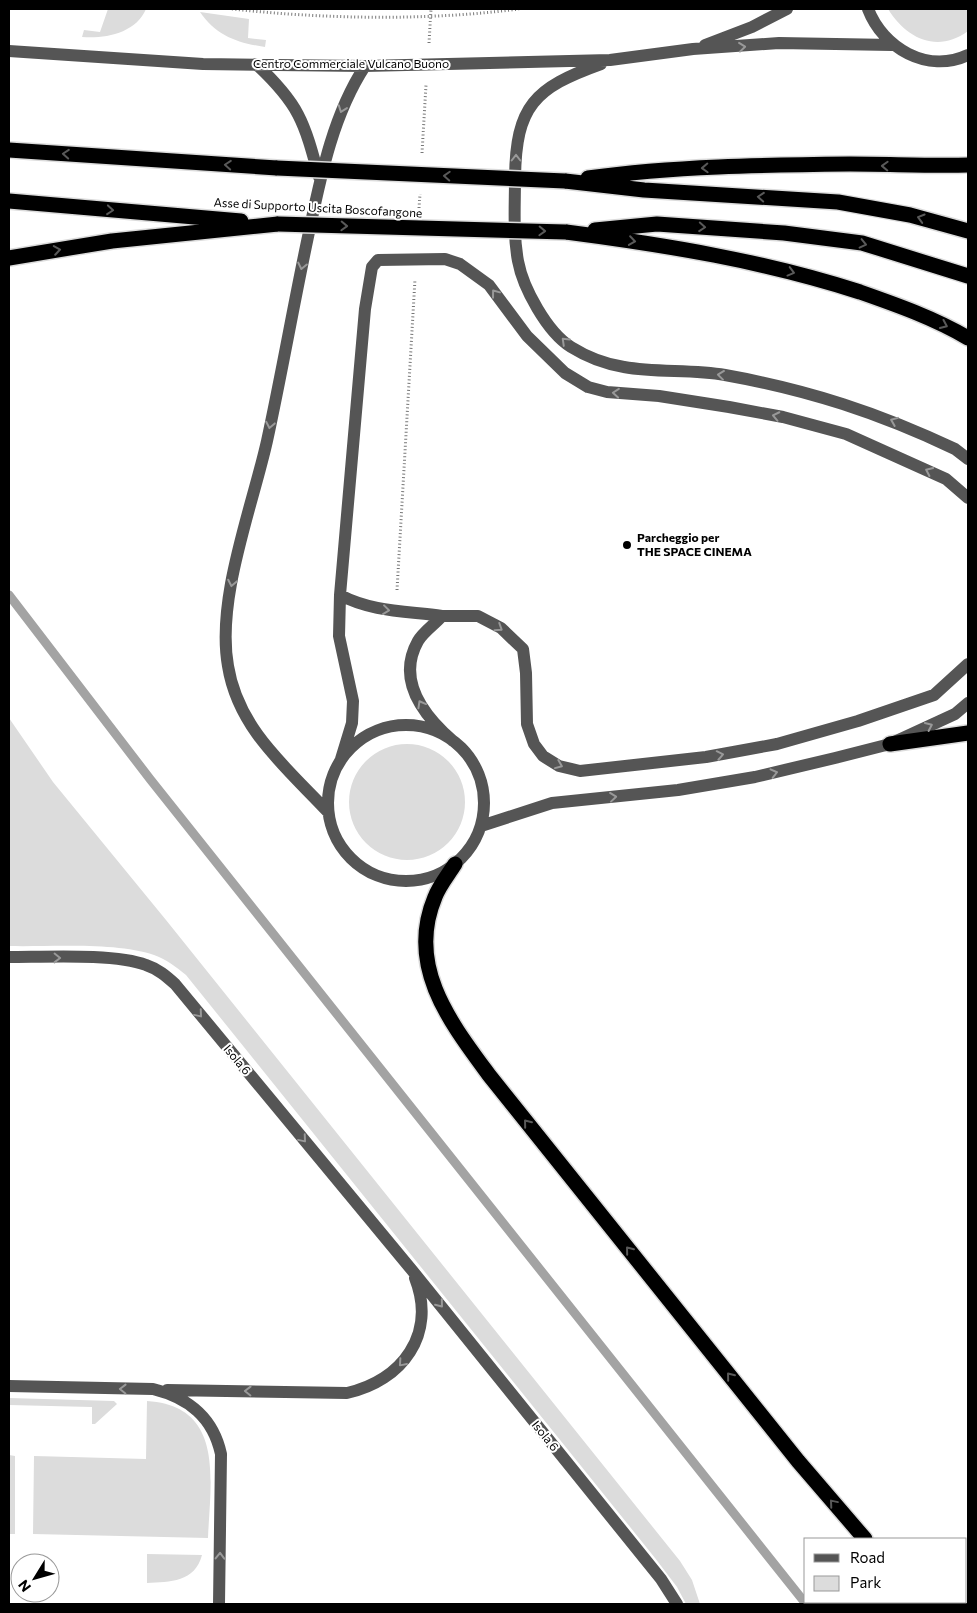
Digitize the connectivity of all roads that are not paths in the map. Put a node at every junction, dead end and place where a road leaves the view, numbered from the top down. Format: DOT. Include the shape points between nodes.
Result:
graph roads {
  1 [pos="787,9"];
  2 [pos="868,9"];
  3 [pos="892,45"];
  4 [pos="693,49"];
  5 [pos="9,51"];
  6 [pos="968,55"];
  7 [pos="610,60"];
  8 [pos="256,64"];
  9 [pos="365,66"];
  10 [pos="9,150"];
  11 [pos="968,165"];
  12 [pos="320,181"];
  13 [pos="565,181"];
  14 [pos="9,201"];
  15 [pos="278,224"];
  16 [pos="968,231"];
  17 [pos="566,232"];
  18 [pos="9,258"];
  19 [pos="968,276"];
  20 [pos="968,338"];
  21 [pos="968,459"];
  22 [pos="968,498"];
  23 [pos="340,595"];
  24 [pos="442,616"];
  25 [pos="968,664"];
  26 [pos="968,703"];
  27 [pos="968,733"];
  28 [pos="453,741"];
  29 [pos="890,744"];
  30 [pos="341,759"];
  31 [pos="328,812"];
  32 [pos="481,826"];
  33 [pos="455,864"];
  34 [pos="9,957"];
  35 [pos="411,1269"];
  36 [pos="9,1386"];
  37 [pos="153,1389"];
  38 [pos="864,1538"];
  39 [pos="219,1604"];
  40 [pos="677,1604"];
  1 -- 4 [label="street, Centro Commerciale Vulcano Buono" via="752,27"];
  2 -- 3 [label="street, Centro Commerciale Vulcano Buono" via="877,29"];
  4 -- 3 [label="street, Centro Commerciale Vulcano Buono, one-way" via="779,43"];
  3 -- 6 [label="street, Centro Commerciale Vulcano Buono" via="913,57 936,62"];
  4 -- 7 [label="street, Centro Commerciale Vulcano Buono"];
  5 -- 8 [label="street, Centro Commerciale Vulcano Buono" via="132,61"];
  7 -- 9 [label="street, Centro Commerciale Vulcano Buono"];
  21 -- 7 [label="street, one-way" via="955,449 863,409 779,385 723,374 624,367 595,360 569,346 548,323 532,299 518,264 515,241 516,147 520,124 541,94 582,70"];
  8 -- 9 [label="street, Centro Commerciale Vulcano Buono"];
  8 -- 12 [label="street" via="295,106 306,130"];
  9 -- 12 [label="street, one-way" via="349,90"];
  13 -- 10 [label="highway, one-way, bridge" via="277,168"];
  11 -- 13 [label="highway, one-way" via="852,164 645,170"];
  12 -- 31 [label="street, one-way" via="266,442 232,583 226,629 228,666 241,707 254,731 272,756"];
  16 -- 13 [label="highway, one-way" via="910,215 838,202 644,190"];
  14 -- 15 [label="highway, Asse di Supporto Uscita Boscofangone, one-way"];
  15 -- 17 [label="highway, Asse di Supporto Uscita Boscofangone, one-way, bridge"];
  18 -- 15 [label="highway, one-way" via="112,241"];
  17 -- 19 [label="highway, one-way" via="657,224 784,233 862,243"];
  17 -- 20 [label="highway, one-way" via="658,244 783,270 898,305"];
  22 -- 23 [label="street, one-way" via="946,479 846,434 722,405 588,387 564,373 527,336 489,286 460,264 445,260 378,260 372,267 364,309"];
  23 -- 24 [label="street, one-way" via="356,604"];
  23 -- 30 [label="street" via="339,636 352,701 352,723"];
  24 -- 25 [label="street, one-way" via="478,616 501,628 524,649 527,724 534,744 543,756 559,766 580,771 706,757 777,744 934,695"];
  28 -- 24 [label="street, one-way" via="434,725 410,680 411,662 418,640"];
  29 -- 26 [label="street, one-way" via="955,714"];
  27 -- 29 [label="highway"];
  28 -- 30 [label="street" via="431,729 406,725 380,729 358,741"];
  28 -- 32 [label="street" via="469,758 480,779 484,802"];
  32 -- 29 [label="street, one-way" via="552,804 678,790 755,777"];
  30 -- 31 [label="street" via="332,776"];
  31 -- 33 [label="street" via="334,835 347,855 366,870 387,879 411,882 434,876"];
  32 -- 33 [label="street" via="471,847"];
  38 -- 33 [label="highway, one-way" via="786,1446 452,1025 434,988 425,953 427,923 435,896"];
  34 -- 35 [label="street, Isola 6, one-way" via="125,960 162,972"];
  35 -- 37 [label="street, Isola 6, one-way" via="422,1307 417,1338 399,1368 364,1389 347,1393"];
  35 -- 40 [label="street, Isola 6, one-way"];
  37 -- 36 [label="street, Isola 6, one-way"];
  39 -- 37 [label="street, Isola 6, one-way" via="221,1454 218,1440 189,1403 174,1394"];
}
